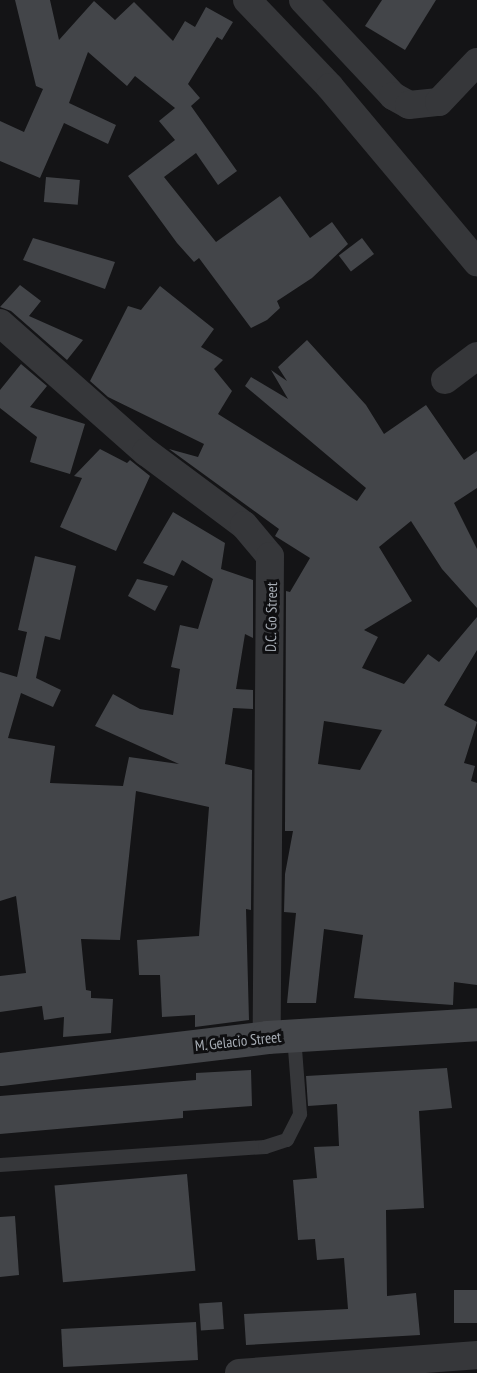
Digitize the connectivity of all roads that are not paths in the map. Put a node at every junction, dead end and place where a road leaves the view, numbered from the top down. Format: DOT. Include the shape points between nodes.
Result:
graph roads {
  1 [pos="247,0"];
  2 [pos="303,0"];
  3 [pos="477,62"];
  4 [pos="477,262"];
  5 [pos="0,323"];
  6 [pos="477,356"];
  7 [pos="445,380"];
  8 [pos="477,1024"];
  9 [pos="280,1036"];
  10 [pos="0,1070"];
  11 [pos="0,1165"];
  12 [pos="477,1355"];
  13 [pos="275,1371"];
  14 [pos="239,1373"];
  1 -- 4 [label="street" via="330,87"];
  2 -- 3 [label="street" via="393,96 409,105 424,106 445,98"];
  5 -- 9 [label="street, D.C. Go Street" via="146,452 244,525 270,556"];
  6 -- 7 [label="street"];
  8 -- 9 [label="street, M. Gelacio Street"];
  9 -- 10 [label="street, M. Gelacio Street"];
  9 -- 11 [label="lane" via="300,1114 287,1140 265,1148"];
  12 -- 13 [label="street"];
  13 -- 14 [label="street"];
}
